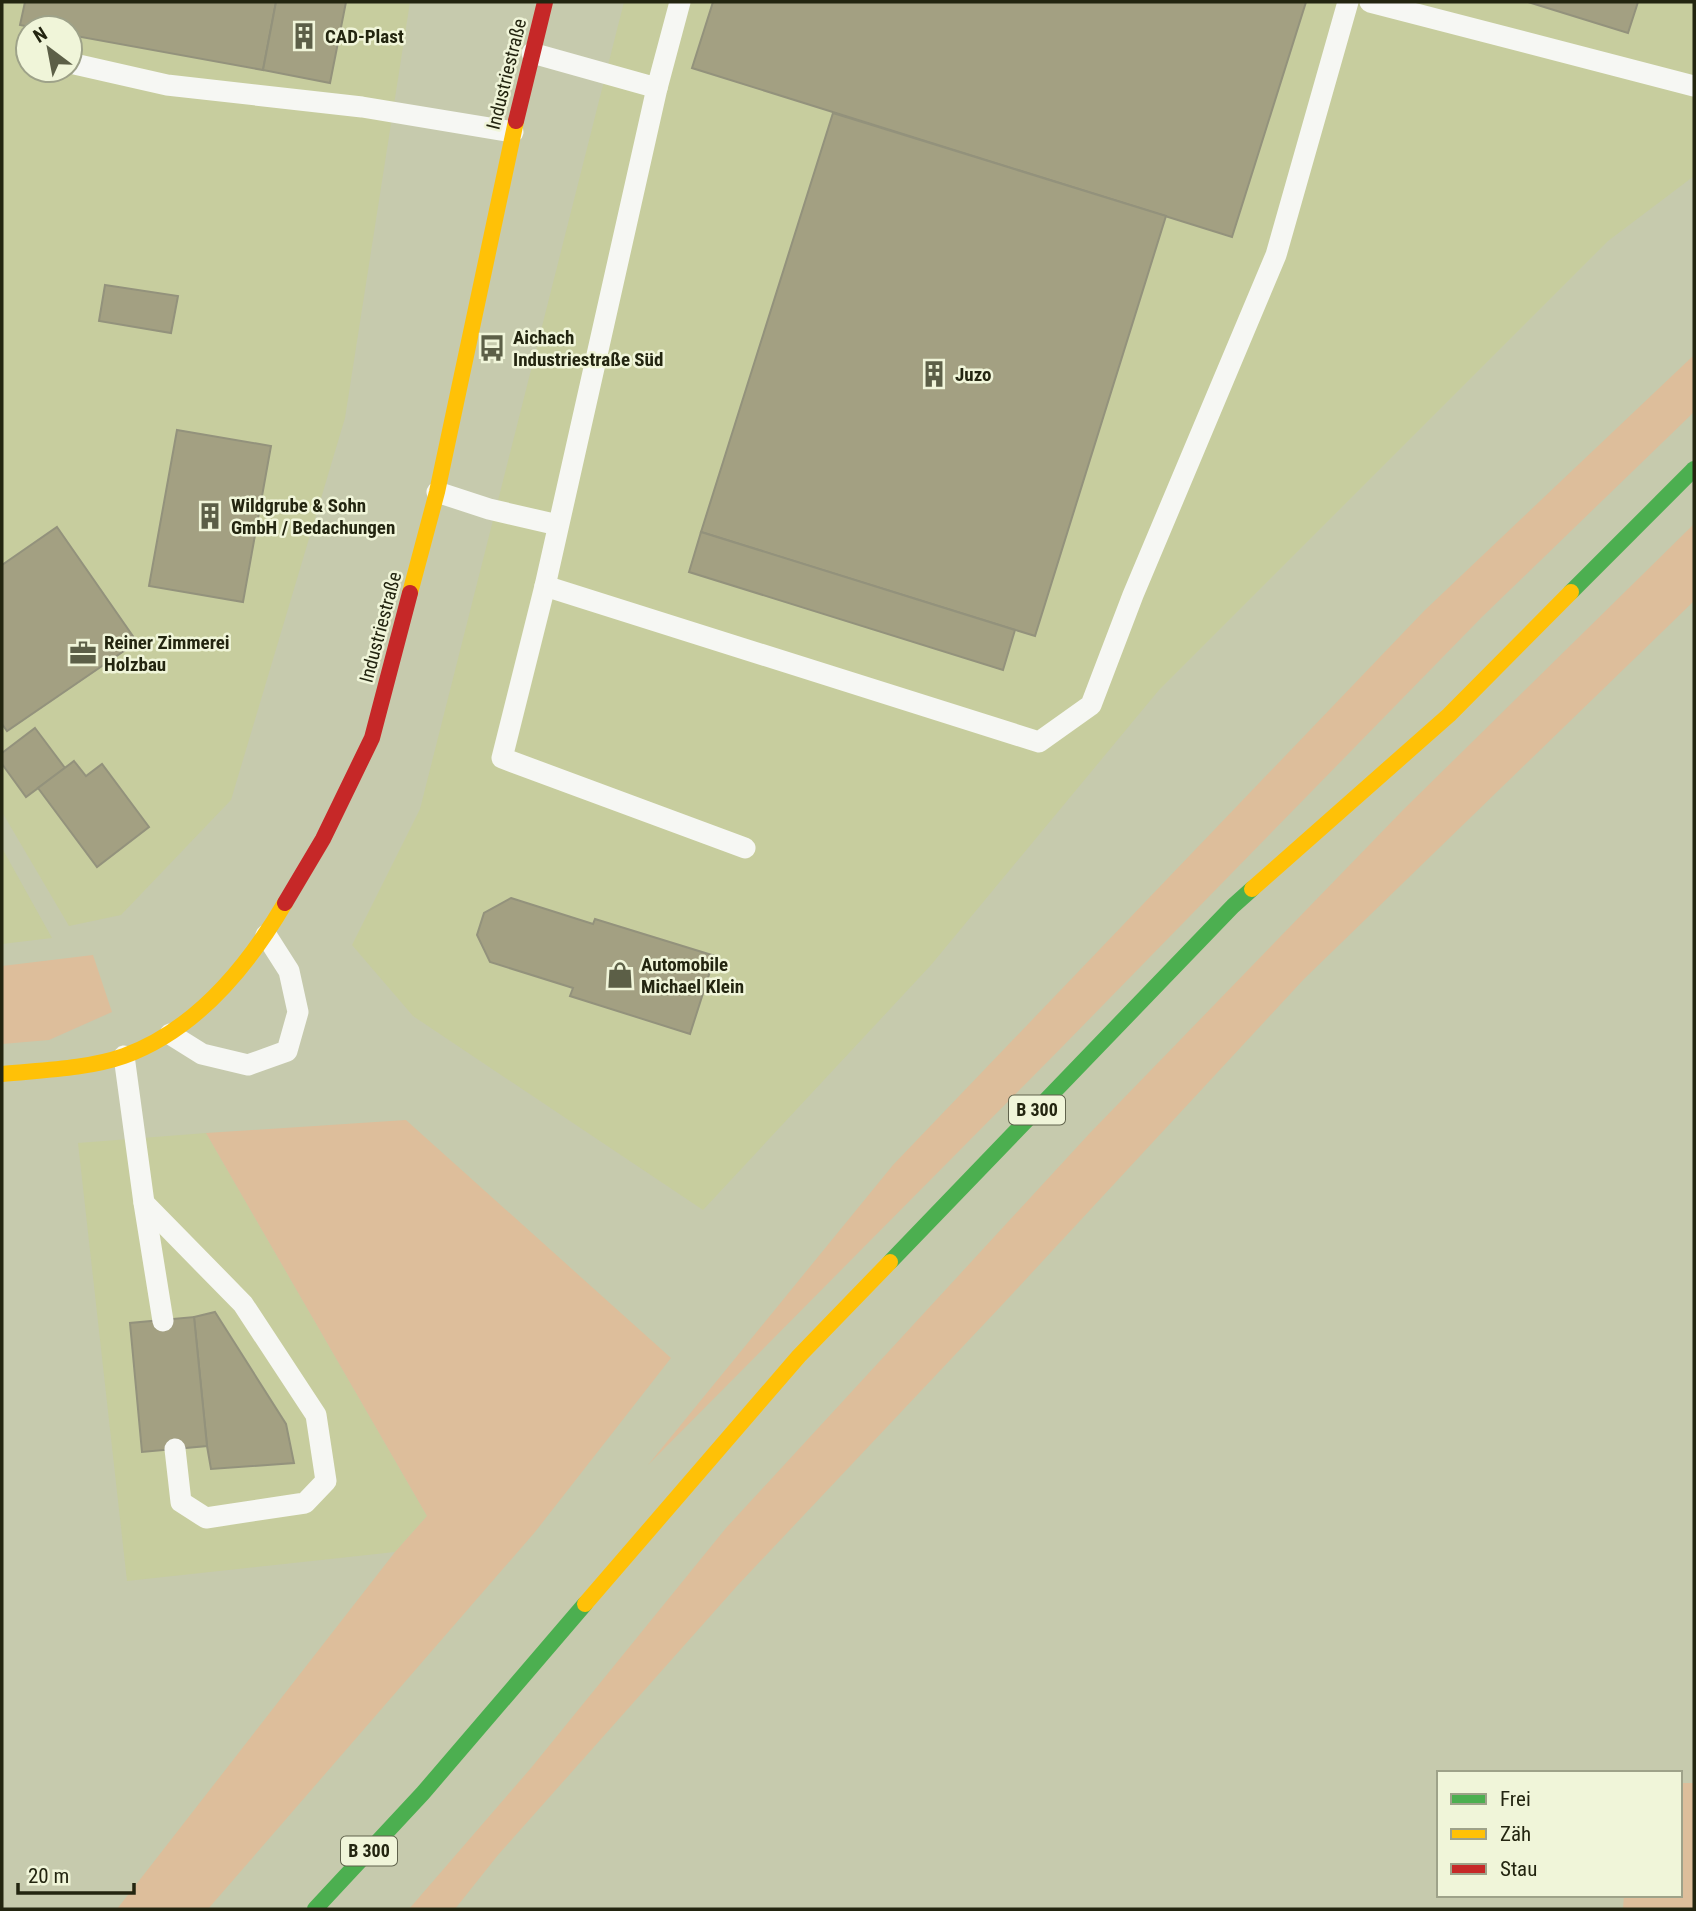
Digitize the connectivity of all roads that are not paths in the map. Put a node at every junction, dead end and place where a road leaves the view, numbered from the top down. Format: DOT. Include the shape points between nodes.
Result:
graph roads {
  1 [pos="545,2"];
  2 [pos="680,2"];
  3 [pos="1348,2"];
  4 [pos="1370,2"];
  5 [pos="532,53"];
  6 [pos="84,66"];
  7 [pos="1694,86"];
  8 [pos="657,88"];
  9 [pos="513,132"];
  10 [pos="1694,469"];
  11 [pos="437,492"];
  12 [pos="558,525"];
  13 [pos="545,586"];
  14 [pos="745,848"];
  15 [pos="266,935"];
  16 [pos="170,1034"];
  17 [pos="124,1056"];
  18 [pos="2,1074"];
  19 [pos="144,1203"];
  20 [pos="163,1321"];
  21 [pos="175,1449"];
  22 [pos="423,1793"];
  23 [pos="365,1878"];
  24 [pos="315,1909"];
  1 -- 5 [label="main road, Industriestraße"];
  2 -- 8 [label="lane"];
  3 -- 13 [label="lane" via="1276,255 1091,705 1039,742"];
  4 -- 7 [label="lane"];
  5 -- 8 [label="lane"];
  5 -- 9 [label="main road, Industriestraße"];
  6 -- 9 [label="lane" via="167,85 362,107"];
  8 -- 12 [label="lane"];
  9 -- 11 [label="main road, Industriestraße"];
  10 -- 22 [label="main road, B 300" via="1449,715 1233,906 799,1356"];
  11 -- 12 [label="lane"];
  11 -- 15 [label="main road, Industriestraße" via="372,738 323,839"];
  12 -- 13 [label="lane"];
  13 -- 14 [label="lane" via="502,758"];
  15 -- 16 [label="main road, Industriestraße" via="219,993"];
  15 -- 16 [label="lane" via="289,971 298,1012 287,1051 248,1065 202,1054"];
  16 -- 17 [label="main road, Industriestraße"];
  17 -- 18 [label="main road, Industriestraße" via="75,1067"];
  17 -- 19 [label="lane"];
  19 -- 20 [label="lane"];
  19 -- 21 [label="lane" via="243,1304 309,1404 316,1415 326,1481 305,1503 206,1518 181,1502"];
  22 -- 23 [label="main road, B 300"];
  22 -- 24 [label="main road, B 300"];
}
